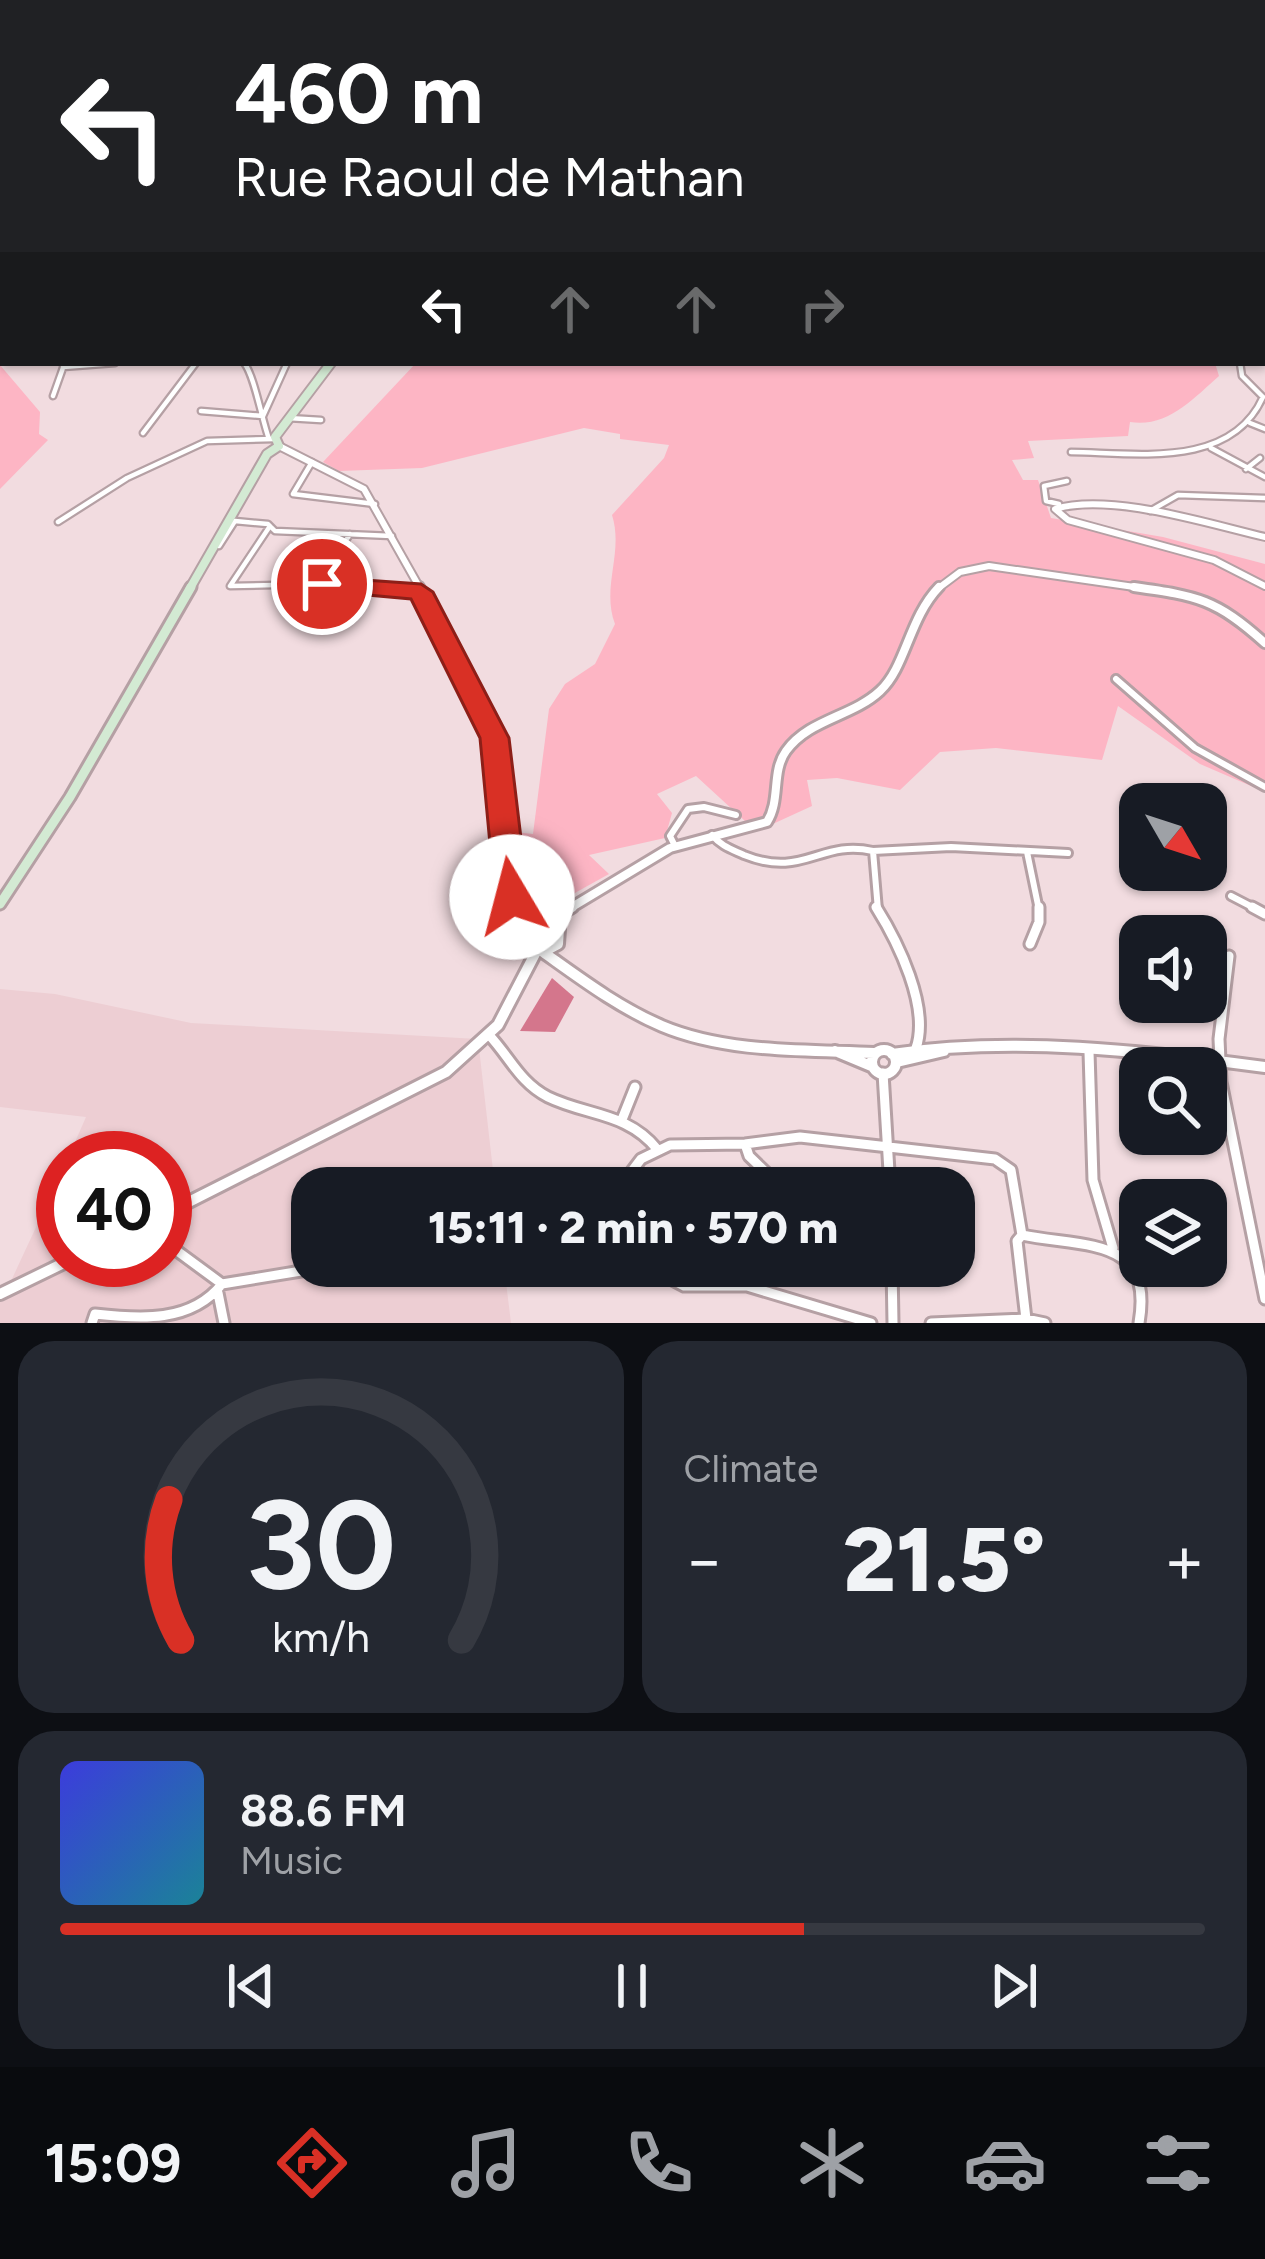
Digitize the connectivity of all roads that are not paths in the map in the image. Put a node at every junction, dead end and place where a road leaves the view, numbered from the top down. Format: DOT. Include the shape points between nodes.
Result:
graph roads {
  1 [pos="64,366"];
  2 [pos="194,366"];
  3 [pos="247,366"];
  4 [pos="286,366"];
  5 [pos="329,366"];
  6 [pos="1240,366"];
  7 [pos="53,396"];
  8 [pos="1264,397"];
  9 [pos="201,411"];
  10 [pos="263,416"];
  11 [pos="288,418"];
  12 [pos="321,420"];
  13 [pos="1250,422"];
  14 [pos="1265,429"];
  15 [pos="143,434"];
  16 [pos="274,441"];
  17 [pos="1211,448"];
  18 [pos="1071,452"];
  19 [pos="1260,458"];
  20 [pos="312,462"];
  21 [pos="1246,469"];
  22 [pos="1265,477"];
  23 [pos="1214,480"];
  24 [pos="1067,481"];
  25 [pos="1210,494"];
  26 [pos="1265,498"];
  27 [pos="375,504"];
  28 [pos="1059,504"];
  29 [pos="1150,513"];
  30 [pos="58,522"];
  31 [pos="270,526"];
  32 [pos="350,534"];
  33 [pos="392,536"];
  34 [pos="1265,537"];
  35 [pos="220,546"];
  36 [pos="319,584"];
  37 [pos="1265,586"];
  38 [pos="421,592"];
  39 [pos="1265,643"];
  40 [pos="1116,679"];
  41 [pos="1265,788"];
  42 [pos="736,815"];
  43 [pos="712,835"];
  44 [pos="675,846"];
  45 [pos="873,851"];
  46 [pos="1027,853"];
  47 [pos="1068,853"];
  48 [pos="1235,897"];
  49 [pos="0,904"];
  50 [pos="1265,914"];
  51 [pos="555,921"];
  52 [pos="530,926"];
  53 [pos="1030,944"];
  54 [pos="544,951"];
  55 [pos="1229,956"];
  56 [pos="489,1035"];
  57 [pos="1222,1047"];
  58 [pos="916,1048"];
  59 [pos="835,1051"];
  60 [pos="944,1051"];
  61 [pos="1089,1052"];
  62 [pos="1119,1052"];
  63 [pos="874,1053"];
  64 [pos="895,1058"];
  65 [pos="1227,1061"];
  66 [pos="1265,1066"];
  67 [pos="878,1070"];
  68 [pos="635,1087"];
  69 [pos="1227,1114"];
  70 [pos="623,1118"];
  71 [pos="745,1144"];
  72 [pos="657,1149"];
  73 [pos="889,1150"];
  74 [pos="636,1167"];
  75 [pos="760,1167"];
  76 [pos="889,1167"];
  77 [pos="192,1201"];
  78 [pos="1022,1235"];
  79 [pos="1113,1248"];
  80 [pos="192,1265"];
  81 [pos="291,1274"];
  82 [pos="36,1277"];
  83 [pos="750,1287"];
  84 [pos="892,1287"];
  85 [pos="220,1288"];
  86 [pos="0,1294"];
  87 [pos="1265,1299"];
  88 [pos="1027,1319"];
  89 [pos="92,1323"];
  90 [pos="224,1323"];
  91 [pos="871,1323"];
  92 [pos="893,1323"];
  93 [pos="931,1323"];
  94 [pos="1045,1323"];
  95 [pos="1139,1323"];
  1 -- 7 [label="street"];
  2 -- 15 [label="street"];
  3 -- 10 [label="street"];
  4 -- 10 [label="street"];
  5 -- 11 [label="main road"];
  6 -- 8 [label="street"];
  8 -- 13 [label="street"];
  9 -- 10 [label="street"];
  10 -- 16 [label="street"];
  11 -- 12 [label="street"];
  11 -- 16 [label="main road"];
  13 -- 14 [label="street"];
  13 -- 17 [label="street"];
  16 -- 20 [label="street"];
  16 -- 30 [label="street" via="219,437 127,478"];
  16 -- 49 [label="main road"];
  17 -- 18 [label="street"];
  17 -- 21 [label="street"];
  19 -- 21 [label="street"];
  20 -- 27 [label="street" via="354,482"];
  20 -- 27 [label="street" via="292,494"];
  21 -- 22 [label="street"];
  23 -- 25 [label="street"];
  24 -- 28 [label="street" via="1044,486 1046,501"];
  25 -- 26 [label="street"];
  25 -- 29 [label="street" via="1186,493"];
  27 -- 33 [label="street"];
  28 -- 29 [label="street"];
  28 -- 37 [label="street" via="1055,513 1063,518 1214,560"];
  29 -- 34 [label="street"];
  31 -- 32 [label="street"];
  31 -- 35 [label="street" via="235,521"];
  31 -- 36 [label="street" via="230,586"];
  32 -- 33 [label="street"];
  32 -- 36 [label="street"];
  33 -- 38 [label="street"];
  36 -- 38 [label="street"];
  38 -- 52 [label="street" via="494,738 506,877"];
  39 -- 43 [label="street" via="1228,610 1193,596 962,567 914,620 888,684 787,749 777,768 779,804 767,822"];
  40 -- 41 [label="street" via="1195,748"];
  42 -- 44 [label="street" via="689,807 676,816"];
  43 -- 44 [label="street"];
  43 -- 45 [label="street" via="770,865 858,845"];
  44 -- 51 [label="street"];
  45 -- 46 [label="street"];
  45 -- 58 [label="street" via="876,907 910,980"];
  46 -- 47 [label="street"];
  46 -- 53 [label="street" via="1042,908"];
  48 -- 50 [label="street"];
  51 -- 52 [label="street"];
  51 -- 54 [label="street" via="561,938"];
  52 -- 54 [label="street" via="524,941"];
  54 -- 56 [label="street"];
  54 -- 59 [label="street" via="666,1028 739,1045"];
  55 -- 57 [label="street"];
  56 -- 70 [label="street" via="529,1086 563,1105"];
  56 -- 77 [label="street" via="414,1092"];
  58 -- 60 [label="street"];
  58 -- 64 [label="street"];
  59 -- 63 [label="street"];
  59 -- 67 [label="street"];
  60 -- 61 [label="street"];
  60 -- 64 [label="street"];
  61 -- 62 [label="street"];
  61 -- 79 [label="street" via="1097,1205"];
  63 -- 64 [label="street"];
  63 -- 67 [label="street"];
  64 -- 67 [label="street" via="895,1070"];
  65 -- 66 [label="street"];
  67 -- 73 [label="street"];
  68 -- 70 [label="street"];
  69 -- 87 [label="street"];
  70 -- 72 [label="street"];
  71 -- 72 [label="street"];
  71 -- 73 [label="street" via="800,1136"];
  71 -- 75 [label="street"];
  72 -- 74 [label="street"];
  73 -- 76 [label="street"];
  73 -- 78 [label="street" via="1005,1162"];
  78 -- 79 [label="street"];
  78 -- 88 [label="street"];
  79 -- 95 [label="street" via="1140,1282"];
  80 -- 85 [label="street"];
  81 -- 85 [label="street"];
  82 -- 86 [label="street"];
  83 -- 91 [label="street"];
  84 -- 92 [label="street"];
  85 -- 89 [label="street" via="170,1322 95,1314"];
  85 -- 90 [label="street"];
  88 -- 93 [label="street"];
  88 -- 94 [label="street"];
}
